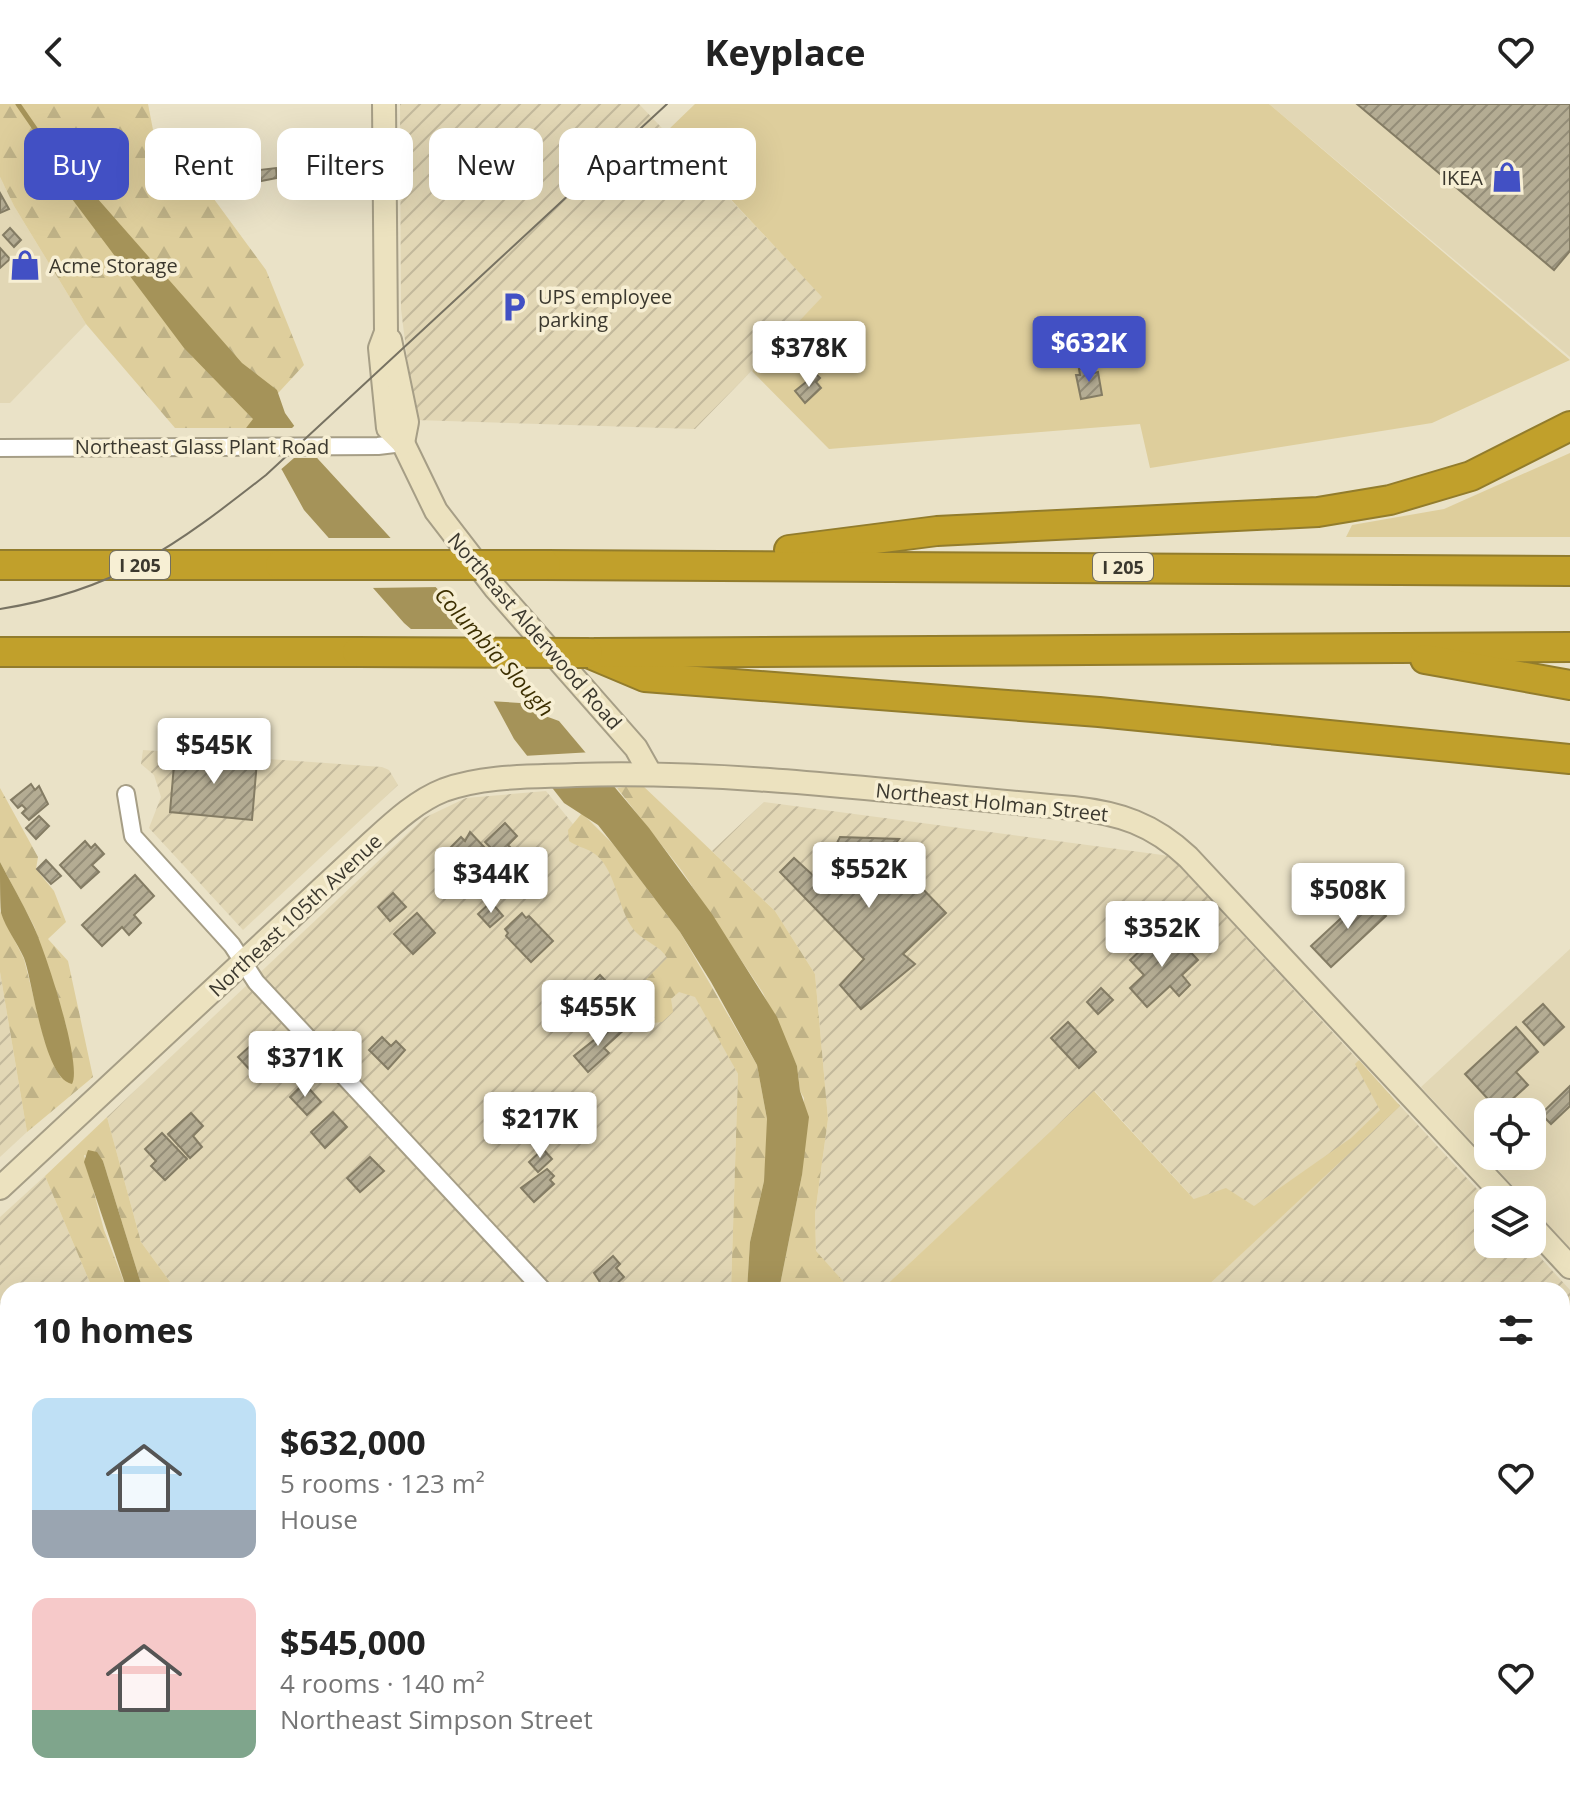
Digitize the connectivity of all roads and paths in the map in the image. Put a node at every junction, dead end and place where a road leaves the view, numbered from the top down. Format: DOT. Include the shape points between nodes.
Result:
graph roads {
  1 [pos="384,104"];
  2 [pos="1570,426"];
  3 [pos="403,443"];
  4 [pos="0,448"];
  5 [pos="675,564"];
  6 [pos="0,565"];
  7 [pos="1570,571"];
  8 [pos="1362,646"];
  9 [pos="1570,647"];
  10 [pos="0,652"];
  11 [pos="588,653"];
  12 [pos="1570,685"];
  13 [pos="1570,759"];
  14 [pos="650,773"];
  15 [pos="126,794"];
  16 [pos="244,963"];
  17 [pos="1495,1186"];
  18 [pos="0,1188"];
  19 [pos="1546,1241"];
  20 [pos="1570,1267"];
  21 [pos="536,1282"];
  1 -- 3 [label="street, Northeast Alderwood Road" via="386,332 395,349 407,422"];
  2 -- 5 [label="highway" via="1471,476 1390,500 1318,512 937,531"];
  3 -- 4 [label="street, Northeast Glass Plant Road"];
  3 -- 14 [label="street, Northeast Alderwood Road" via="444,525 636,748"];
  5 -- 6 [label="highway, I 205, bridge"];
  5 -- 7 [label="highway, I 205"];
  8 -- 9 [label="highway"];
  8 -- 11 [label="highway"];
  8 -- 12 [label="highway"];
  10 -- 11 [label="highway, bridge"];
  11 -- 13 [label="highway" via="645,677 1068,709"];
  14 -- 16 [label="street, Northeast 105th Avenue" via="479,782 428,798 395,822"];
  14 -- 17 [label="street, Northeast Holman Street" via="750,777 1073,808 1144,824 1188,857"];
  15 -- 16 [label="street" via="133,836"];
  16 -- 18 [label="street, Northeast 105th Avenue"];
  16 -- 21 [label="street"];
  19 -- 20 [label="street"];
}
